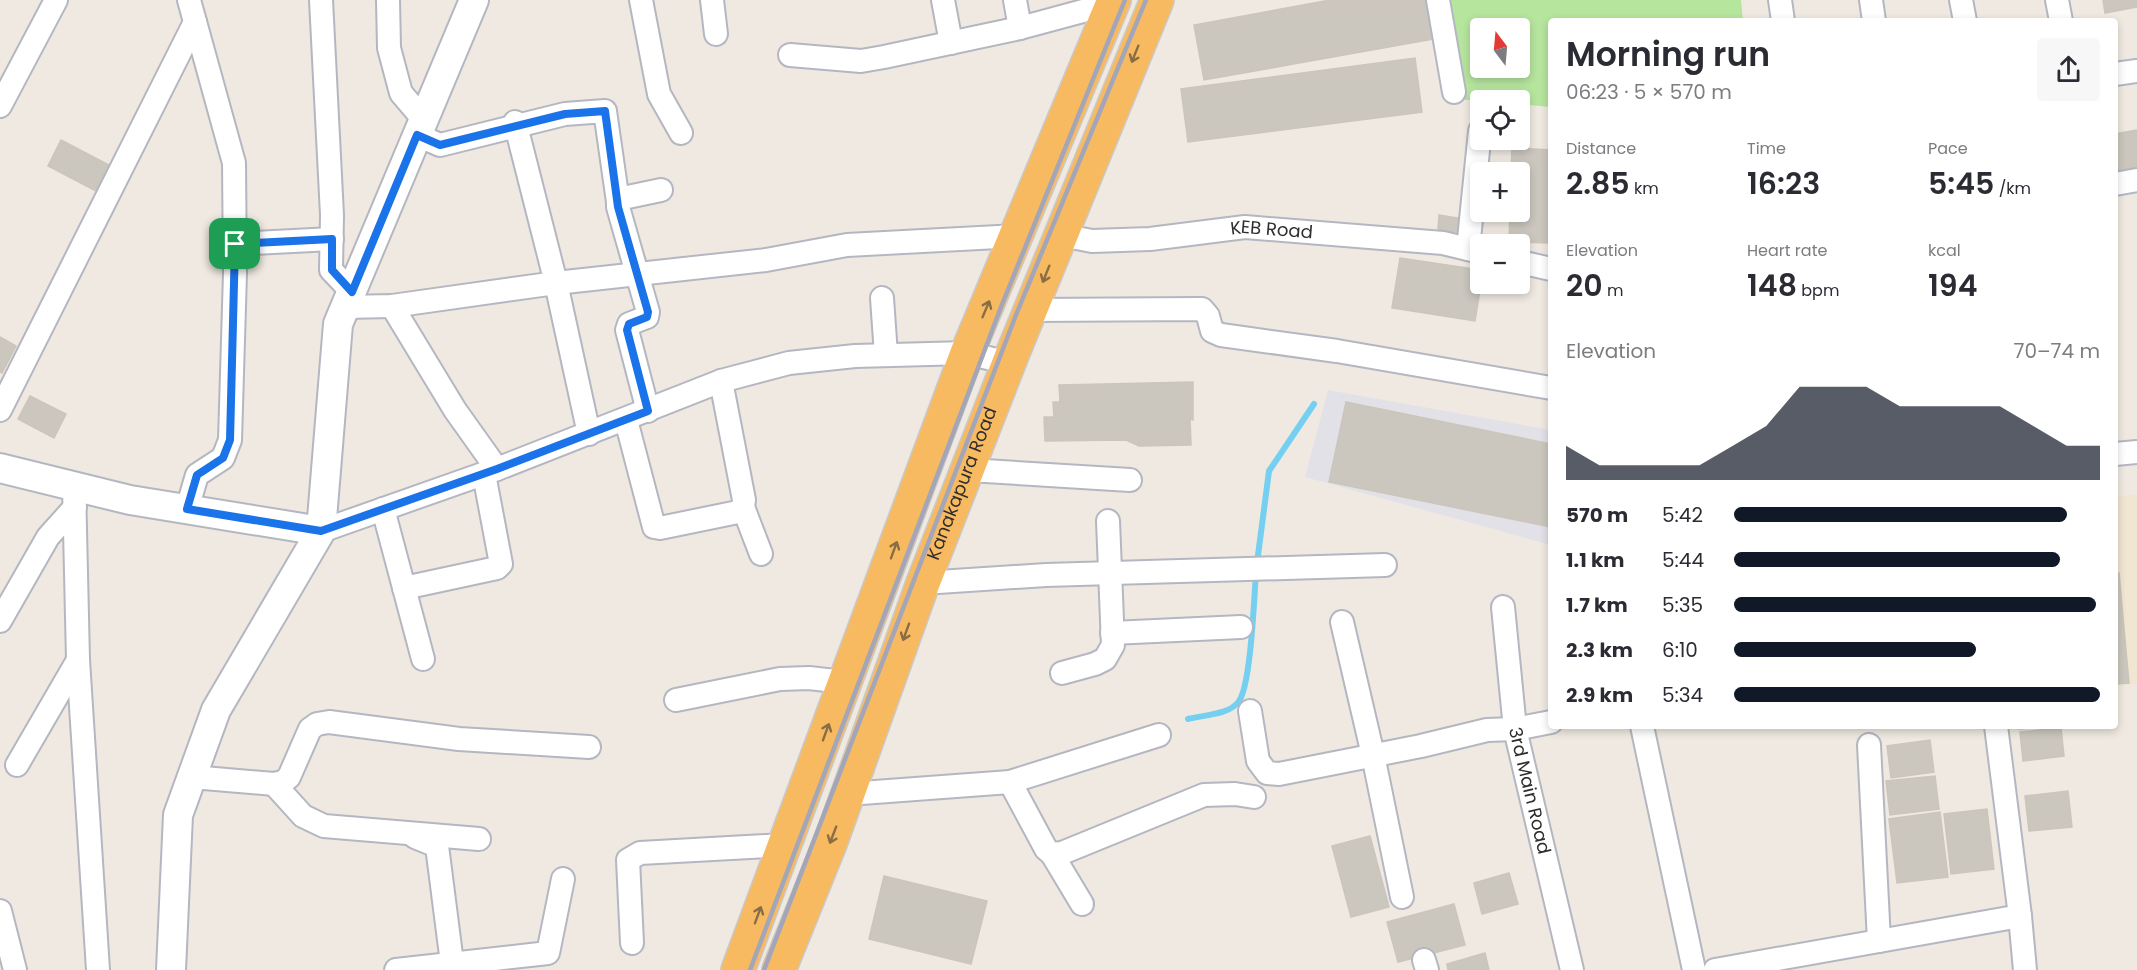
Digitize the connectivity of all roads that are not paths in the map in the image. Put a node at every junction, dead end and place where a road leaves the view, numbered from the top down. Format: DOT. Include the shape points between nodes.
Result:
graph roads {
  1 [pos="56,0"];
  2 [pos="189,0"];
  3 [pos="321,0"];
  4 [pos="388,0"];
  5 [pos="474,0"];
  6 [pos="641,0"];
  7 [pos="712,0"];
  8 [pos="943,0"];
  9 [pos="1015,0"];
  10 [pos="1157,0"];
  11 [pos="1438,0"];
  12 [pos="1780,0"];
  13 [pos="1870,0"];
  14 [pos="1961,0"];
  15 [pos="2057,0"];
  16 [pos="1104,3"];
  17 [pos="1783,18"];
  18 [pos="1873,18"];
  19 [pos="1964,18"];
  20 [pos="2060,18"];
  21 [pos="195,22"];
  22 [pos="1020,28"];
  23 [pos="716,34"];
  24 [pos="951,43"];
  25 [pos="790,55"];
  26 [pos="2137,71"];
  27 [pos="2118,74"];
  28 [pos="1454,92"];
  29 [pos="0,106"];
  30 [pos="516,124"];
  31 [pos="421,127"];
  32 [pos="681,133"];
  33 [pos="1479,150"];
  34 [pos="2137,180"];
  35 [pos="2118,183"];
  36 [pos="661,190"];
  37 [pos="618,202"];
  38 [pos="1475,234"];
  39 [pos="1061,235"];
  40 [pos="1017,236"];
  41 [pos="332,239"];
  42 [pos="235,244"];
  43 [pos="1470,250"];
  44 [pos="1530,264"];
  45 [pos="1548,268"];
  46 [pos="636,274"];
  47 [pos="556,283"];
  48 [pos="882,298"];
  49 [pos="349,300"];
  50 [pos="392,306"];
  51 [pos="1031,310"];
  52 [pos="967,353"];
  53 [pos="886,355"];
  54 [pos="1009,363"];
  55 [pos="721,381"];
  56 [pos="1548,387"];
  57 [pos="0,410"];
  58 [pos="648,411"];
  59 [pos="626,420"];
  60 [pos="590,434"];
  61 [pos="2137,452"];
  62 [pos="2118,454"];
  63 [pos="0,468"];
  64 [pos="969,470"];
  65 [pos="490,472"];
  66 [pos="1130,480"];
  67 [pos="75,497"];
  68 [pos="743,507"];
  69 [pos="187,509"];
  70 [pos="383,509"];
  71 [pos="1108,520"];
  72 [pos="321,531"];
  73 [pos="760,554"];
  74 [pos="1385,565"];
  75 [pos="1109,573"];
  76 [pos="923,583"];
  77 [pos="404,588"];
  78 [pos="1503,607"];
  79 [pos="0,621"];
  80 [pos="1342,622"];
  81 [pos="1241,627"];
  82 [pos="1112,633"];
  83 [pos="423,659"];
  84 [pos="78,660"];
  85 [pos="1062,673"];
  86 [pos="844,682"];
  87 [pos="676,700"];
  88 [pos="1250,711"];
  89 [pos="1548,723"];
  90 [pos="1515,729"];
  91 [pos="1643,729"];
  92 [pos="1996,729"];
  93 [pos="1159,735"];
  94 [pos="1869,745"];
  95 [pos="588,747"];
  96 [pos="1373,755"];
  97 [pos="17,765"];
  98 [pos="192,777"];
  99 [pos="1010,782"];
  100 [pos="274,784"];
  101 [pos="848,794"];
  102 [pos="1254,797"];
  103 [pos="405,833"];
  104 [pos="479,839"];
  105 [pos="784,845"];
  106 [pos="1052,854"];
  107 [pos="564,879"];
  108 [pos="1402,897"];
  109 [pos="1082,904"];
  110 [pos="0,911"];
  111 [pos="2020,916"];
  112 [pos="1879,941"];
  113 [pos="632,943"];
  114 [pos="452,963"];
  115 [pos="15,970"];
  116 [pos="98,970"];
  117 [pos="171,970"];
  118 [pos="396,970"];
  119 [pos="738,970"];
  120 [pos="779,970"];
  121 [pos="1572,970"];
  122 [pos="1694,970"];
  123 [pos="1715,970"];
  124 [pos="2025,970"];
  1 -- 29 [label="street"];
  2 -- 21 [label="street"];
  3 -- 41 [label="street"];
  4 -- 31 [label="street" via="389,48 401,93"];
  5 -- 31 [label="street"];
  6 -- 32 [label="street" via="659,94"];
  7 -- 23 [label="street"];
  8 -- 24 [label="street"];
  9 -- 22 [label="street"];
  10 -- 39 [label="highway, Kanakapura Road, one-way"];
  11 -- 28 [label="street"];
  12 -- 17 [label="street"];
  13 -- 18 [label="street"];
  14 -- 19 [label="street"];
  15 -- 20 [label="street"];
  16 -- 22 [label="street"];
  16 -- 40 [label="highway"];
  21 -- 42 [label="street" via="234,163"];
  21 -- 57 [label="street"];
  22 -- 24 [label="street"];
  24 -- 25 [label="street" via="861,61"];
  26 -- 27 [label="street"];
  30 -- 31 [label="street" via="440,145"];
  30 -- 37 [label="street" via="605,111"];
  30 -- 47 [label="street"];
  31 -- 49 [label="street"];
  33 -- 38 [label="street"];
  34 -- 35 [label="street"];
  36 -- 37 [label="street"];
  37 -- 46 [label="street"];
  39 -- 43 [label="street, KEB Road" via="1092,241 1150,239 1245,227 1443,243"];
  39 -- 51 [label="highway, Kanakapura Road, one-way"];
  40 -- 46 [label="street" via="847,245 766,260"];
  52 -- 40 [label="highway, one-way"];
  41 -- 42 [label="street"];
  41 -- 49 [label="street" via="332,270"];
  42 -- 69 [label="street" via="230,440 223,458 197,475"];
  44 -- 45 [label="street"];
  46 -- 47 [label="street"];
  46 -- 58 [label="street" via="648,312 647,317 629,324 627,330"];
  47 -- 50 [label="street"];
  47 -- 60 [label="street"];
  48 -- 53 [label="street"];
  49 -- 50 [label="street"];
  49 -- 72 [label="street" via="338,324"];
  50 -- 65 [label="street"];
  51 -- 54 [label="highway, Kanakapura Road"];
  51 -- 56 [label="street" via="1202,309 1212,330 1221,335"];
  52 -- 53 [label="street"];
  52 -- 54 [label="street"];
  86 -- 52 [label="highway, one-way"];
  53 -- 55 [label="street" via="789,363"];
  54 -- 64 [label="highway, Kanakapura Road"];
  55 -- 58 [label="street"];
  55 -- 68 [label="street"];
  58 -- 59 [label="street"];
  59 -- 60 [label="street"];
  59 -- 68 [label="street" via="654,527 738,512"];
  60 -- 65 [label="street"];
  61 -- 62 [label="street"];
  63 -- 67 [label="street"];
  64 -- 66 [label="street"];
  64 -- 76 [label="highway, Kanakapura Road"];
  65 -- 70 [label="street"];
  65 -- 77 [label="street" via="501,564"];
  67 -- 69 [label="street"];
  67 -- 79 [label="street"];
  67 -- 84 [label="street"];
  68 -- 73 [label="street"];
  69 -- 72 [label="street"];
  70 -- 72 [label="street"];
  70 -- 77 [label="street"];
  71 -- 75 [label="street"];
  72 -- 98 [label="street" via="216,710"];
  74 -- 75 [label="street"];
  75 -- 76 [label="street"];
  75 -- 82 [label="street"];
  76 -- 101 [label="highway, Kanakapura Road, one-way"];
  77 -- 83 [label="street"];
  78 -- 90 [label="street, 3rd Main Road"];
  80 -- 96 [label="street"];
  81 -- 82 [label="street"];
  82 -- 85 [label="street" via="1113,645 1105,659"];
  84 -- 97 [label="street"];
  84 -- 116 [label="street"];
  86 -- 87 [label="street" via="780,679"];
  105 -- 86 [label="highway, one-way"];
  88 -- 96 [label="street" via="1258,760 1267,773 1280,774"];
  89 -- 90 [label="street"];
  90 -- 96 [label="street" via="1487,730"];
  90 -- 121 [label="street, 3rd Main Road"];
  91 -- 122 [label="street"];
  92 -- 111 [label="street"];
  93 -- 99 [label="street"];
  94 -- 112 [label="street"];
  95 -- 100 [label="street" via="459,739 329,722 310,729 289,777"];
  96 -- 108 [label="street"];
  98 -- 100 [label="street"];
  98 -- 117 [label="street" via="178,815"];
  99 -- 101 [label="street"];
  99 -- 106 [label="street"];
  100 -- 103 [label="street" via="312,822"];
  101 -- 120 [label="highway, Kanakapura Road, one-way"];
  102 -- 106 [label="street" via="1204,795"];
  103 -- 104 [label="street"];
  103 -- 114 [label="street" via="437,846"];
  105 -- 113 [label="street" via="640,853 628,860"];
  119 -- 105 [label="highway, one-way"];
  106 -- 109 [label="street"];
  107 -- 114 [label="street" via="548,953"];
  110 -- 115 [label="street"];
  111 -- 112 [label="street"];
  111 -- 124 [label="street"];
  112 -- 123 [label="street"];
  114 -- 118 [label="street"];
}
